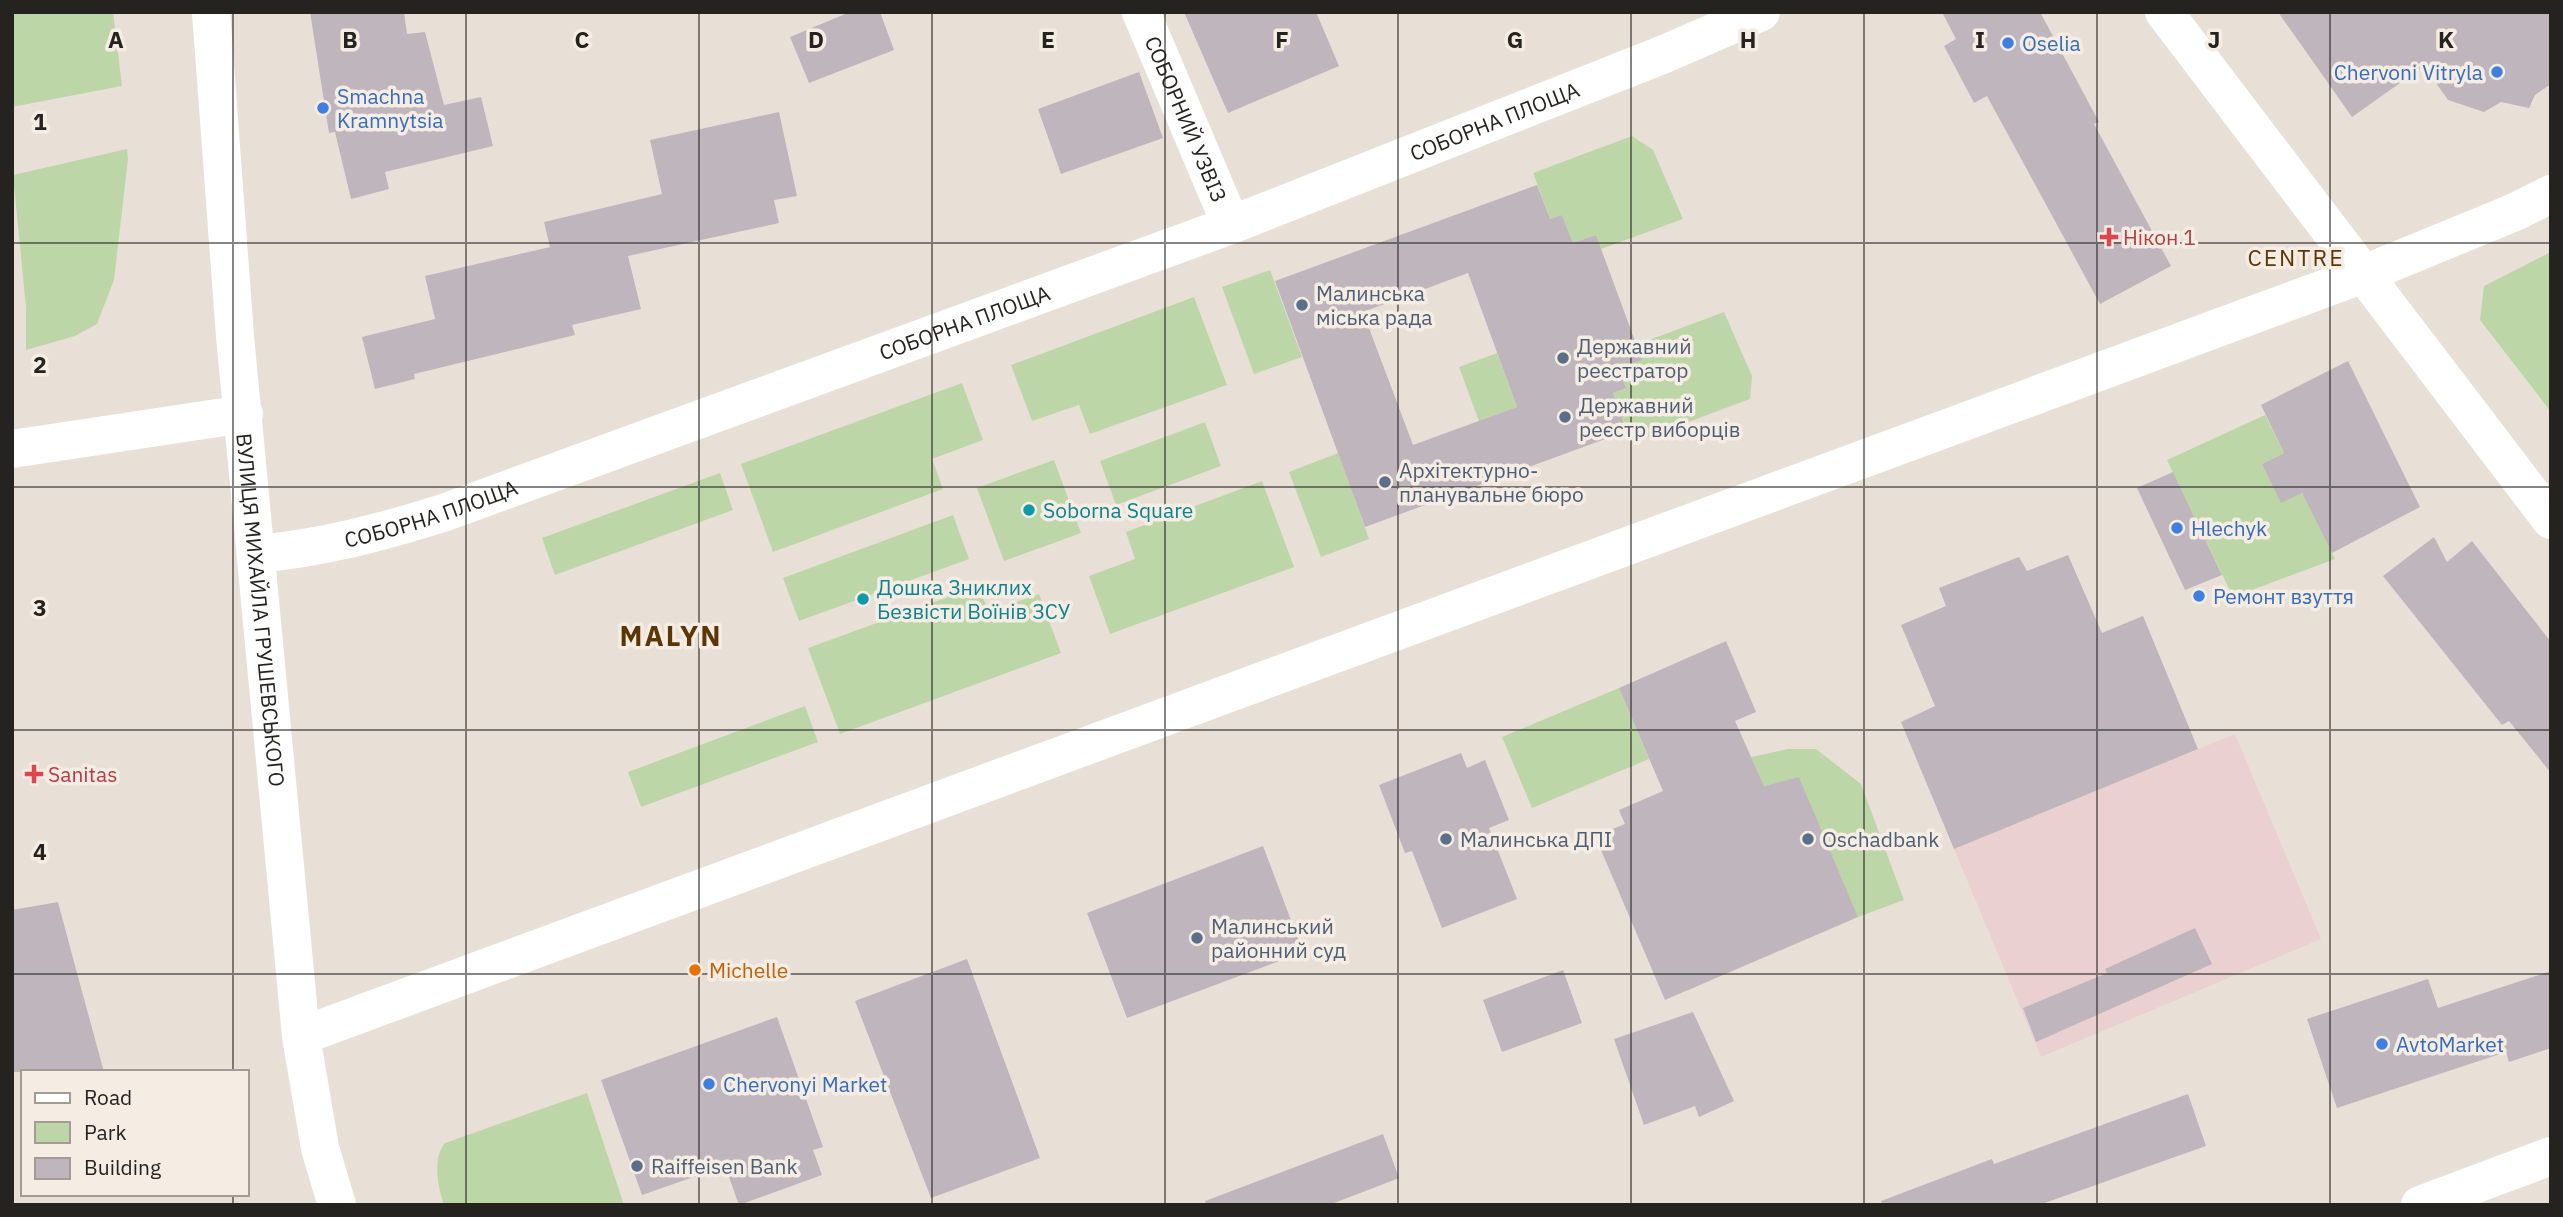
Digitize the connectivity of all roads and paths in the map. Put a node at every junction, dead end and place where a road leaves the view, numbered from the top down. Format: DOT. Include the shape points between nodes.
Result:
graph roads {
  1 [pos="211,12"];
  2 [pos="1141,12"];
  3 [pos="1761,12"];
  4 [pos="2164,12"];
  5 [pos="2551,194"];
  6 [pos="1231,225"];
  7 [pos="2364,274"];
  8 [pos="244,414"];
  9 [pos="12,449"];
  10 [pos="2551,520"];
  11 [pos="256,554"];
  12 [pos="301,1036"];
  13 [pos="2551,1156"];
  14 [pos="337,1205"];
  15 [pos="2420,1205"];
  1 -- 8 [label="street, ВУЛИЦЯ МИХАЙЛА ГРУШЕВСЬКОГО" via="234,336"];
  2 -- 6 [label="street, СОБОРНИЙ УЗВІЗ"];
  3 -- 6 [label="street, СОБОРНА ПЛОЩА"];
  4 -- 7 [label="street"];
  5 -- 7 [label="street"];
  6 -- 11 [label="street, СОБОРНА ПЛОЩА" via="446,512 357,540"];
  7 -- 10 [label="street"];
  7 -- 12 [label="street"];
  8 -- 9 [label="street"];
  8 -- 11 [label="street, ВУЛИЦЯ МИХАЙЛА ГРУШЕВСЬКОГО"];
  11 -- 12 [label="street, ВУЛИЦЯ МИХАЙЛА ГРУШЕВСЬКОГО"];
  12 -- 14 [label="street, ВУЛИЦЯ МИХАЙЛА ГРУШЕВСЬКОГО" via="320,1148"];
  13 -- 15 [label="street"];
}
